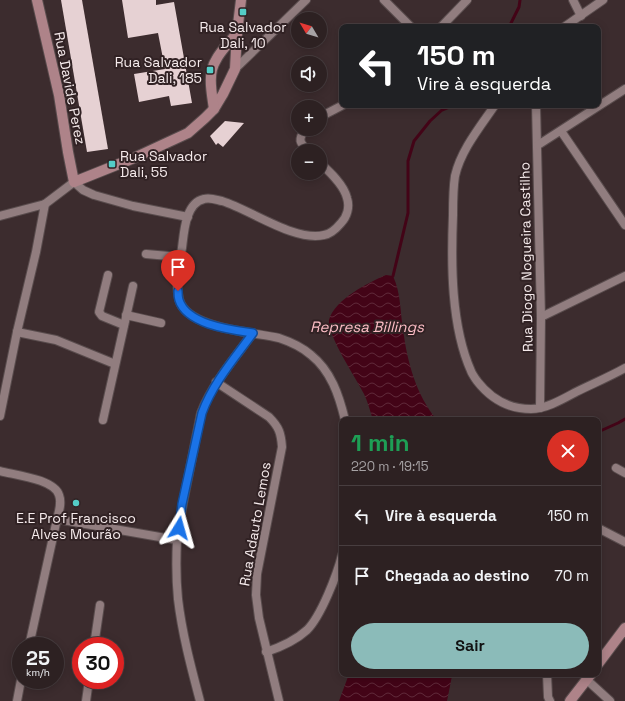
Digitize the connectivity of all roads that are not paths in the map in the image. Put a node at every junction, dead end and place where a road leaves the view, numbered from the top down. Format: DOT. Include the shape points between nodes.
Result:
graph roads {
  1 [pos="37,0"];
  2 [pos="241,0"];
  3 [pos="306,0"];
  4 [pos="384,0"];
  5 [pos="467,0"];
  6 [pos="573,0"];
  7 [pos="603,0"];
  8 [pos="581,16"];
  9 [pos="408,24"];
  10 [pos="444,24"];
  11 [pos="569,24"];
  12 [pos="237,33"];
  13 [pos="219,54"];
  14 [pos="235,65"];
  15 [pos="211,78"];
  16 [pos="229,82"];
  17 [pos="625,89"];
  18 [pos="601,105"];
  19 [pos="339,107"];
  20 [pos="493,108"];
  21 [pos="536,108"];
  22 [pos="596,108"];
  23 [pos="214,109"];
  24 [pos="327,113"];
  25 [pos="561,131"];
  26 [pos="538,145"];
  27 [pos="327,171"];
  28 [pos="74,182"];
  29 [pos="45,204"];
  30 [pos="0,216"];
  31 [pos="188,216"];
  32 [pos="625,225"];
  33 [pos="146,254"];
  34 [pos="180,257"];
  35 [pos="108,275"];
  36 [pos="625,276"];
  37 [pos="133,286"];
  38 [pos="126,315"];
  39 [pos="541,317"];
  40 [pos="161,323"];
  41 [pos="124,325"];
  42 [pos="17,332"];
  43 [pos="253,333"];
  44 [pos="116,364"];
  45 [pos="625,368"];
  46 [pos="216,382"];
  47 [pos="540,408"];
  48 [pos="0,416"];
  49 [pos="344,417"];
  50 [pos="103,420"];
  51 [pos="616,468"];
  52 [pos="0,471"];
  53 [pos="625,473"];
  54 [pos="57,519"];
  55 [pos="601,530"];
  56 [pos="177,540"];
  57 [pos="625,542"];
  58 [pos="339,568"];
  59 [pos="100,605"];
  60 [pos="625,628"];
  61 [pos="31,637"];
  62 [pos="95,637"];
  63 [pos="266,652"];
  64 [pos="601,660"];
  65 [pos="547,677"];
  66 [pos="589,677"];
  67 [pos="19,689"];
  68 [pos="88,689"];
  69 [pos="17,701"];
  70 [pos="86,701"];
  71 [pos="200,701"];
  72 [pos="280,701"];
  73 [pos="550,701"];
  74 [pos="570,701"];
  75 [pos="610,701"];
  1 -- 28 [label="street, Rua Davide Perez" via="59,95"];
  2 -- 12 [label="street"];
  3 -- 14 [label="street"];
  4 -- 9 [label="street"];
  5 -- 10 [label="street"];
  6 -- 8 [label="street"];
  7 -- 8 [label="street"];
  8 -- 11 [label="street"];
  12 -- 13 [label="street"];
  12 -- 14 [label="street"];
  13 -- 14 [label="street" via="226,55"];
  13 -- 15 [label="street" via="213,65"];
  14 -- 16 [label="street"];
  15 -- 16 [label="street" via="220,84"];
  15 -- 23 [label="street"];
  16 -- 23 [label="street"];
  17 -- 18 [label="street"];
  19 -- 24 [label="street"];
  20 -- 47 [label="street" via="462,156 455,176 452,237 458,334 471,372 485,392 511,407"];
  21 -- 26 [label="street, Rua Diogo Nogueira Castilho"];
  22 -- 25 [label="street"];
  23 -- 28 [label="street" via="188,133"];
  25 -- 26 [label="street"];
  25 -- 32 [label="street"];
  26 -- 39 [label="street, Rua Diogo Nogueira Castilho"];
  27 -- 31 [label="street" via="341,186 347,198 348,210 335,230 325,235 298,234 232,204 214,199 204,199 197,203"];
  28 -- 29 [label="street"];
  28 -- 31 [label="street" via="94,195 132,206"];
  29 -- 30 [label="street"];
  29 -- 42 [label="street"];
  31 -- 34 [label="street"];
  33 -- 34 [label="street"];
  34 -- 43 [label="street" via="178,291 179,301 185,310 209,324"];
  35 -- 41 [label="street" via="99,312"];
  36 -- 39 [label="street"];
  37 -- 38 [label="street"];
  38 -- 40 [label="street"];
  38 -- 41 [label="street"];
  39 -- 47 [label="street, Rua Diogo Nogueira Castilho"];
  41 -- 44 [label="street"];
  42 -- 44 [label="street" via="56,340"];
  42 -- 48 [label="street"];
  43 -- 46 [label="street"];
  43 -- 49 [label="street" via="294,343 322,364 339,397"];
  44 -- 50 [label="street"];
  45 -- 47 [label="street"];
  46 -- 56 [label="street" via="202,413 182,504"];
  46 -- 63 [label="street, Rua Adauto Lemos" via="269,417 281,434 280,461 257,574 258,618"];
  51 -- 53 [label="street"];
  52 -- 54 [label="street" via="54,487 59,494 60,504"];
  54 -- 56 [label="street"];
  54 -- 61 [label="street"];
  55 -- 57 [label="street"];
  56 -- 71 [label="street" via="178,599 186,646"];
  58 -- 63 [label="street" via="307,630 285,646"];
  59 -- 62 [label="street"];
  60 -- 64 [label="street"];
  63 -- 72 [label="street, Rua Adauto Lemos"];
  65 -- 73 [label="street"];
  66 -- 74 [label="street"];
  66 -- 75 [label="street"];
  67 -- 69 [label="street"];
  68 -- 70 [label="street"];
}
